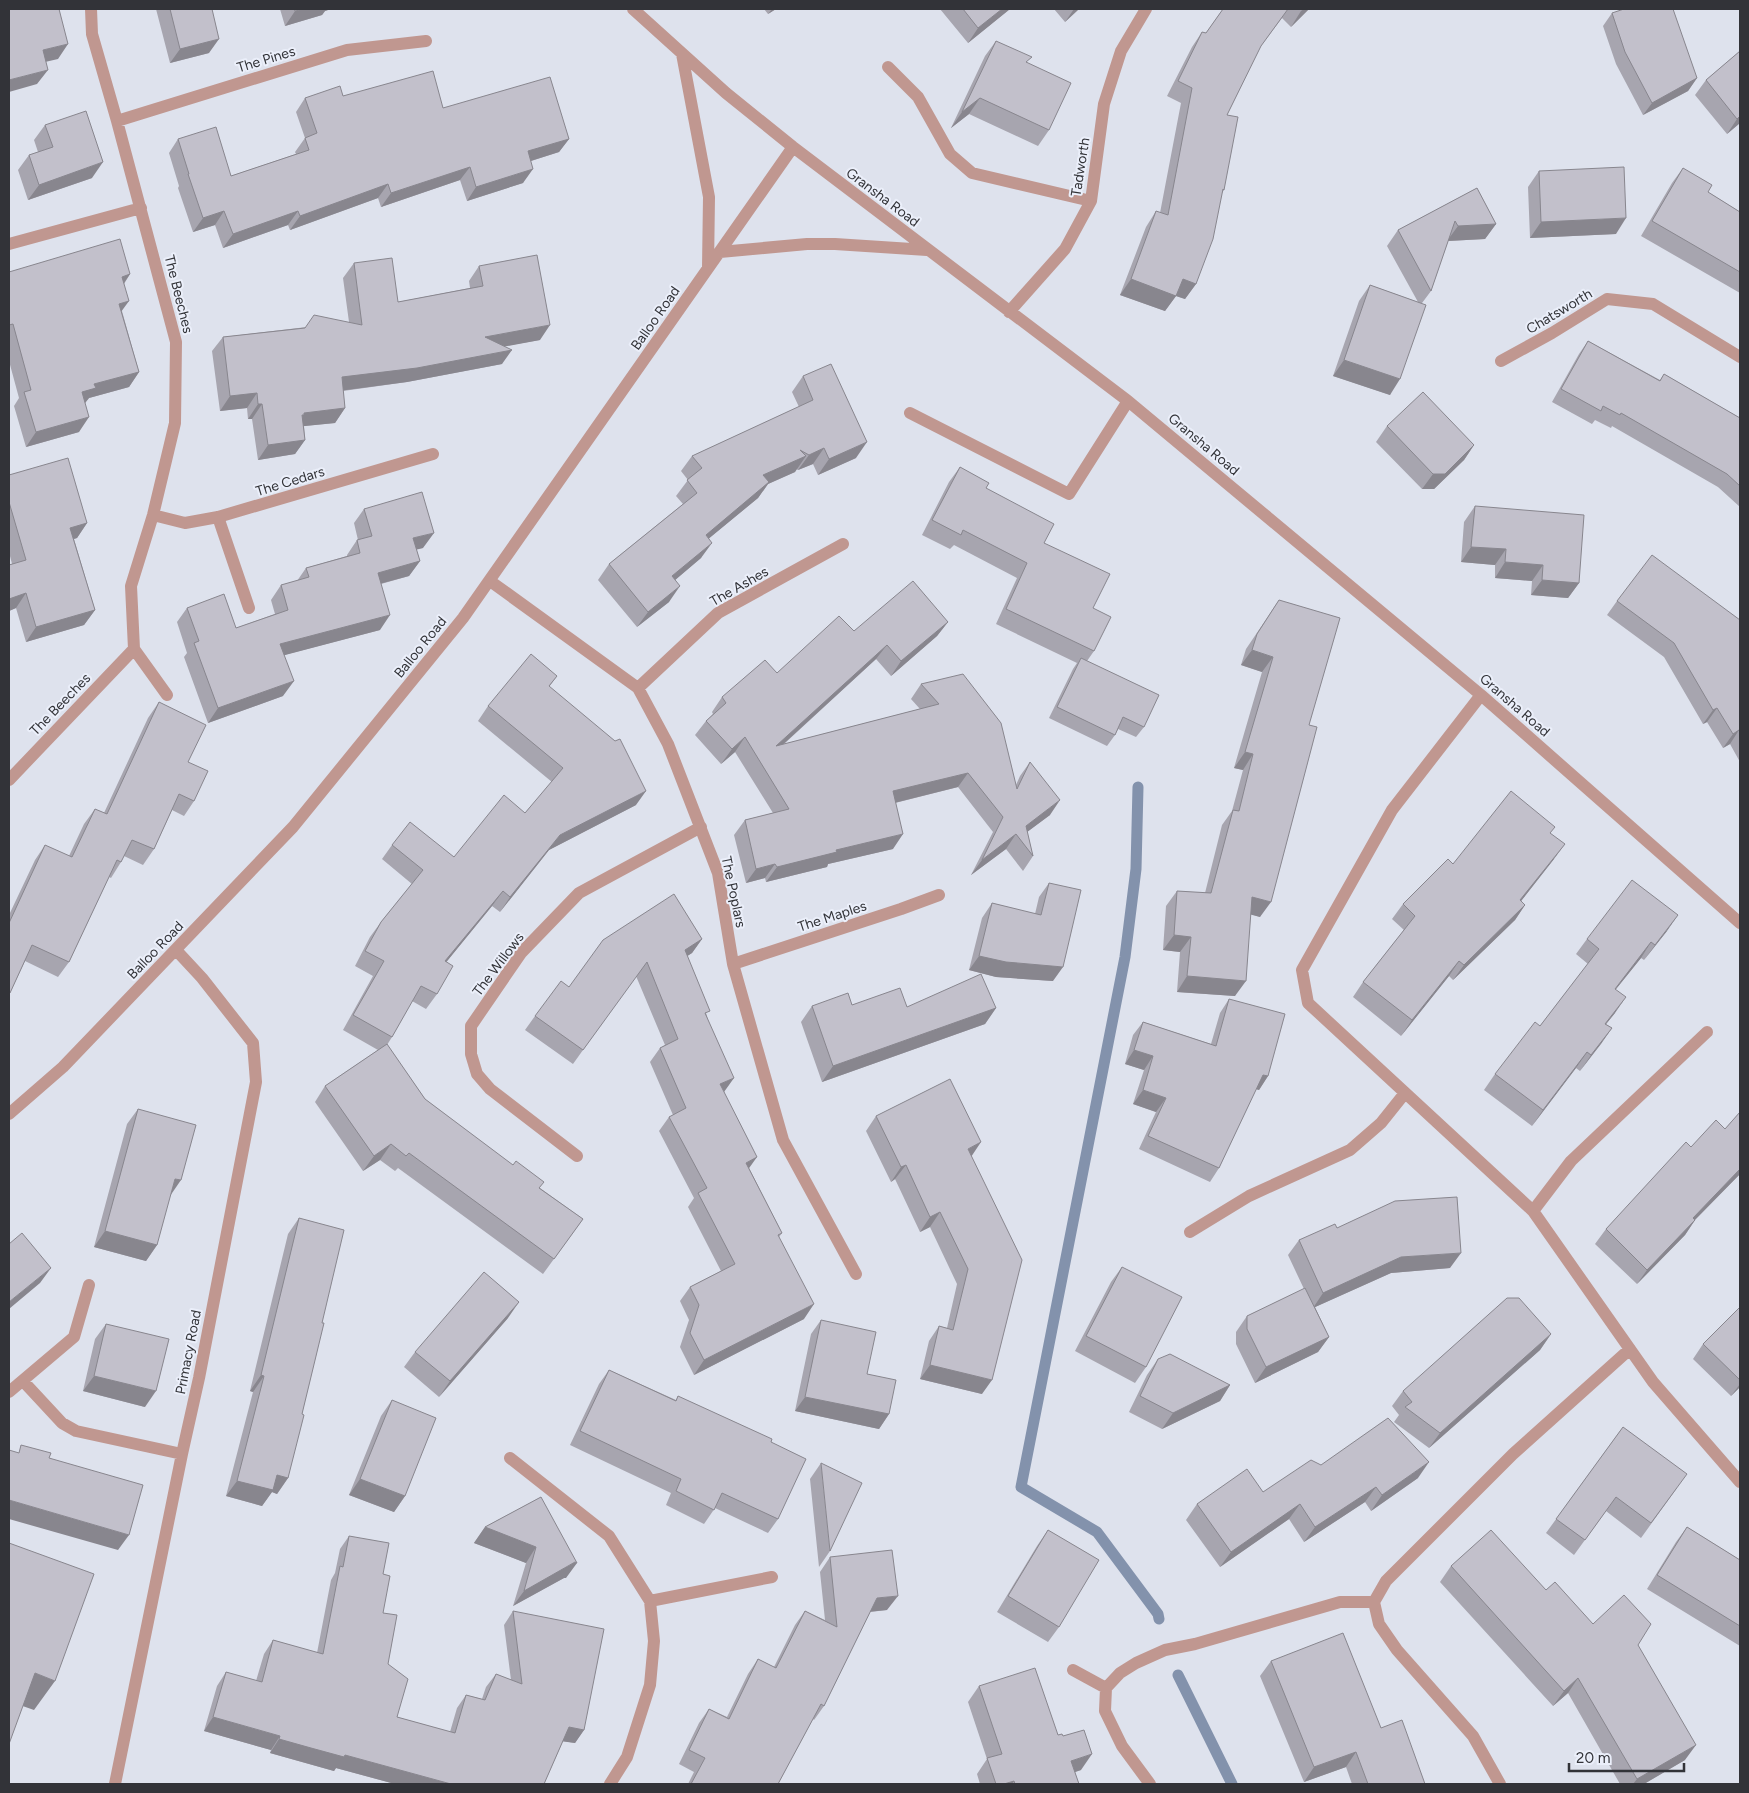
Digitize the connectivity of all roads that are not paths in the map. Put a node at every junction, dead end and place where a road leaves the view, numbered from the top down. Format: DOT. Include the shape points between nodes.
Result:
graph roads {
  1 [pos="91,9"];
  2 [pos="633,9"];
  3 [pos="1146,9"];
  4 [pos="426,41"];
  5 [pos="682,54"];
  6 [pos="888,67"];
  7 [pos="117,121"];
  8 [pos="793,147"];
  9 [pos="1091,200"];
  10 [pos="141,208"];
  11 [pos="9,244"];
  12 [pos="927,250"];
  13 [pos="720,252"];
  14 [pos="708,268"];
  15 [pos="1009,312"];
  16 [pos="1740,357"];
  17 [pos="1501,361"];
  18 [pos="1128,400"];
  19 [pos="910,413"];
  20 [pos="433,454"];
  21 [pos="153,515"];
  22 [pos="218,517"];
  23 [pos="842,544"];
  24 [pos="490,581"];
  25 [pos="249,608"];
  26 [pos="134,648"];
  27 [pos="638,688"];
  28 [pos="167,695"];
  29 [pos="1481,695"];
  30 [pos="9,780"];
  31 [pos="701,827"];
  32 [pos="938,894"];
  33 [pos="1740,923"];
  34 [pos="176,950"];
  35 [pos="733,964"];
  36 [pos="1707,1032"];
  37 [pos="1405,1093"];
  38 [pos="9,1114"];
  39 [pos="577,1156"];
  40 [pos="1532,1211"];
  41 [pos="1190,1232"];
  42 [pos="856,1274"];
  43 [pos="89,1285"];
  44 [pos="1630,1349"];
  45 [pos="23,1381"];
  46 [pos="9,1392"];
  47 [pos="182,1454"];
  48 [pos="510,1458"];
  49 [pos="1740,1482"];
  50 [pos="772,1577"];
  51 [pos="650,1601"];
  52 [pos="1374,1602"];
  53 [pos="1073,1670"];
  54 [pos="1106,1688"];
  55 [pos="118,1784"];
  56 [pos="610,1784"];
  57 [pos="1150,1784"];
  58 [pos="1500,1784"];
  1 -- 7 [label="street, The Beeches" via="92,34"];
  2 -- 5 [label="street, Gransha Road"];
  3 -- 9 [label="street, Tadworth" via="1121,51 1104,104"];
  4 -- 7 [label="street, The Pines" via="348,50"];
  5 -- 8 [label="street, Gransha Road"];
  5 -- 14 [label="street" via="709,197"];
  6 -- 9 [label="street" via="918,97 950,154 972,173"];
  7 -- 10 [label="street, The Beeches"];
  8 -- 12 [label="street, Gransha Road"];
  8 -- 13 [label="street, Balloo Road"];
  9 -- 15 [label="street, Tadworth" via="1065,249"];
  10 -- 11 [label="street"];
  10 -- 21 [label="street, The Beeches" via="176,342 175,423"];
  12 -- 13 [label="street" via="807,244"];
  12 -- 15 [label="street, Gransha Road"];
  13 -- 14 [label="street, Balloo Road"];
  14 -- 24 [label="street, Balloo Road"];
  15 -- 18 [label="street, Gransha Road"];
  16 -- 17 [label="street, Chatsworth" via="1653,304 1607,300"];
  18 -- 19 [label="street" via="1069,494"];
  18 -- 29 [label="street, Gransha Road"];
  20 -- 22 [label="street, The Cedars"];
  21 -- 22 [label="street, The Cedars" via="186,523"];
  21 -- 26 [label="street, The Beeches" via="131,586"];
  22 -- 25 [label="street"];
  23 -- 27 [label="street, The Ashes" via="718,614"];
  24 -- 27 [label="street, The Poplars"];
  24 -- 34 [label="street, Balloo Road" via="293,827"];
  26 -- 28 [label="street"];
  26 -- 30 [label="street, The Beeches"];
  27 -- 31 [label="street, The Poplars" via="668,744"];
  29 -- 33 [label="street, Gransha Road"];
  29 -- 37 [label="street" via="1392,810 1302,970 1308,1003"];
  31 -- 35 [label="street, The Poplars" via="718,873"];
  31 -- 39 [label="street, The Willows" via="579,893 521,953 471,1026 471,1054 481,1079"];
  32 -- 35 [label="street, The Maples"];
  34 -- 38 [label="street, Balloo Road" via="63,1067"];
  34 -- 47 [label="street, Primacy Road" via="253,1043 256,1082"];
  35 -- 42 [label="street, The Poplars" via="783,1140"];
  36 -- 40 [label="street" via="1571,1161"];
  37 -- 40 [label="street"];
  37 -- 41 [label="street" via="1381,1123 1350,1150 1249,1196"];
  40 -- 44 [label="street"];
  43 -- 45 [label="street" via="74,1338"];
  44 -- 49 [label="street" via="1653,1382"];
  44 -- 52 [label="street" via="1507,1461 1386,1581"];
  45 -- 46 [label="street"];
  45 -- 47 [label="street" via="62,1423 76,1431"];
  47 -- 55 [label="street, Primacy Road"];
  48 -- 51 [label="street" via="609,1536"];
  50 -- 51 [label="street"];
  51 -- 56 [label="street" via="654,1641 650,1685 627,1757"];
  52 -- 54 [label="street" via="1340,1602 1165,1650 1120,1673"];
  52 -- 58 [label="street" via="1379,1624 1396,1650 1473,1736"];
  53 -- 54 [label="street"];
  54 -- 57 [label="street" via="1105,1710 1122,1746"];
}
